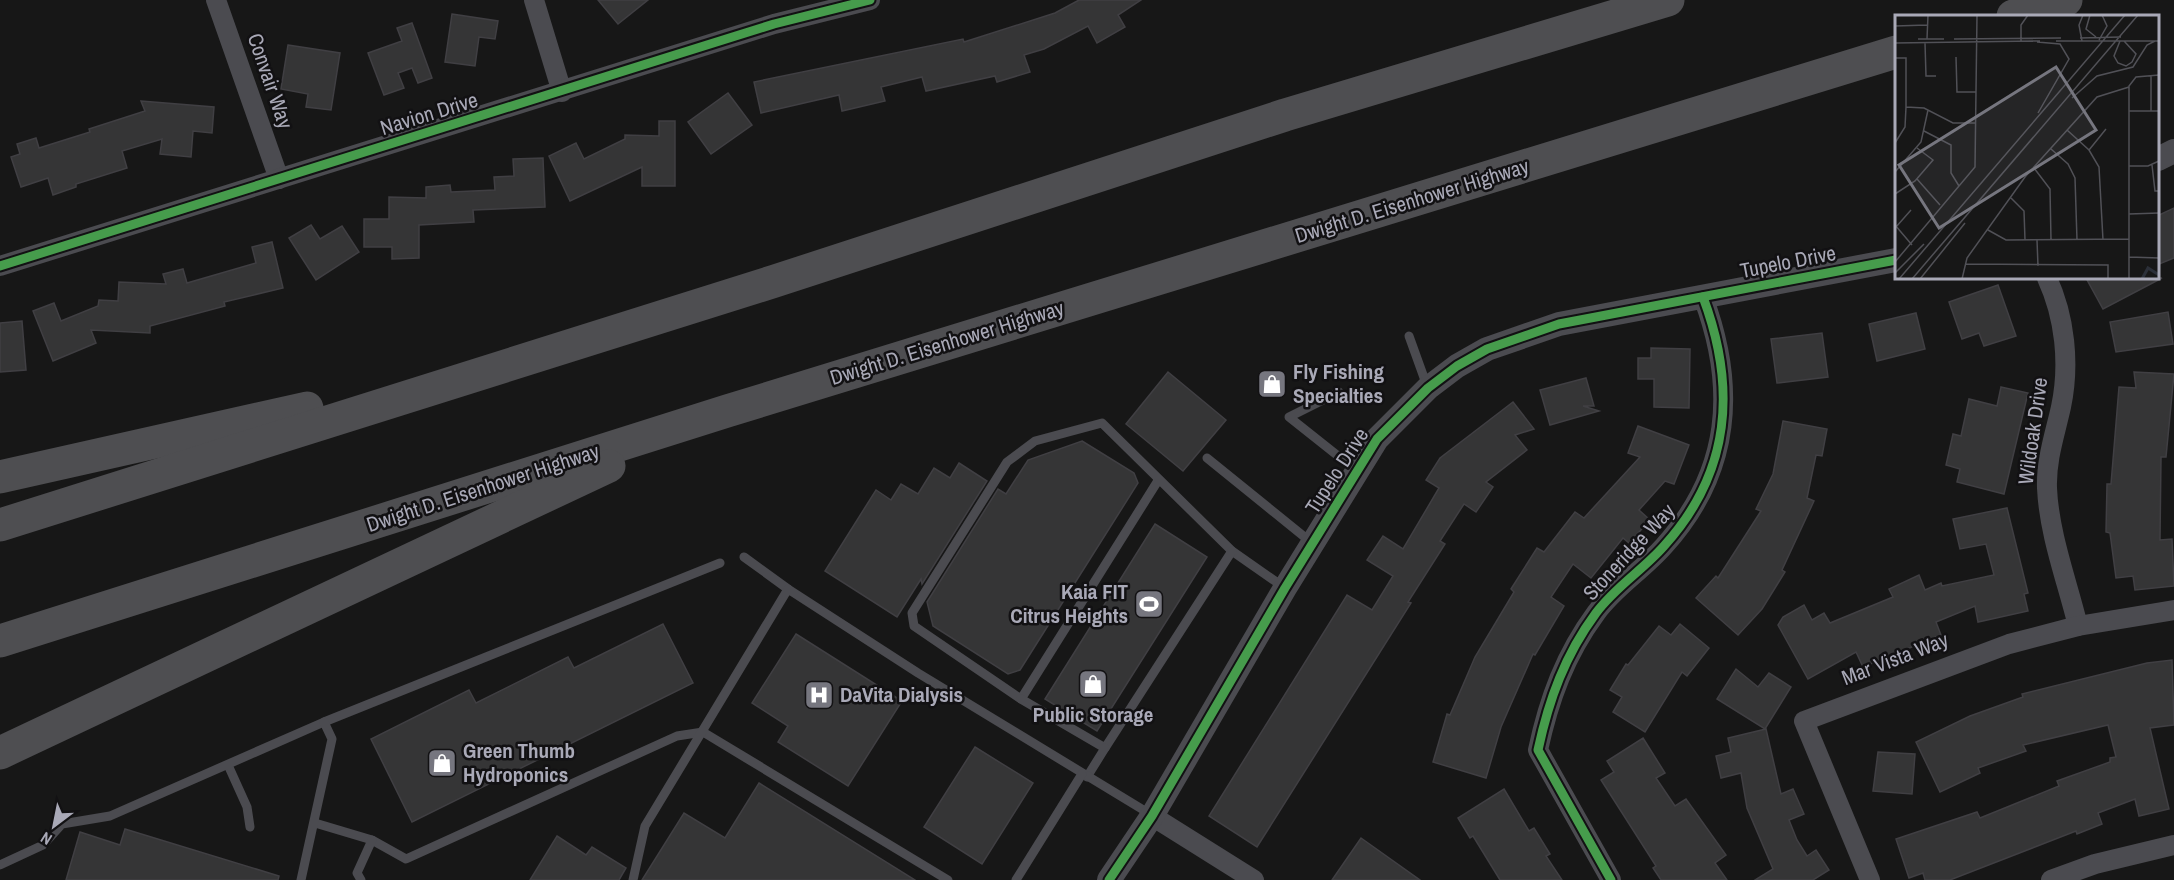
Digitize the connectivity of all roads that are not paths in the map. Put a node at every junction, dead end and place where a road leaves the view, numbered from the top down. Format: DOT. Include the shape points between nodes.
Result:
graph roads {
  1 [pos="216,0"];
  2 [pos="534,0"];
  3 [pos="870,0"];
  4 [pos="1593,0"];
  5 [pos="1668,0"];
  6 [pos="2066,0"];
  7 [pos="849,2"];
  8 [pos="2016,15"];
  9 [pos="1895,52"];
  10 [pos="562,92"];
  11 [pos="1285,115"];
  12 [pos="2174,151"];
  13 [pos="2159,158"];
  14 [pos="279,178"];
  15 [pos="1895,260"];
  16 [pos="0,267"];
  17 [pos="2047,279"];
  18 [pos="1702,297"];
  19 [pos="1409,336"];
  20 [pos="554,350"];
  21 [pos="1428,388"];
  22 [pos="1339,392"];
  23 [pos="727,411"];
  24 [pos="1207,458"];
  25 [pos="1357,471"];
  26 [pos="0,477"];
  27 [pos="1159,479"];
  28 [pos="0,525"];
  29 [pos="1312,543"];
  30 [pos="1232,551"];
  31 [pos="744,557"];
  32 [pos="720,563"];
  33 [pos="1285,588"];
  34 [pos="788,589"];
  35 [pos="2174,610"];
  36 [pos="2078,626"];
  37 [pos="0,643"];
  38 [pos="1021,699"];
  39 [pos="324,722"];
  40 [pos="702,732"];
  41 [pos="1105,748"];
  42 [pos="0,753"];
  43 [pos="228,765"];
  44 [pos="1085,775"];
  45 [pos="1152,816"];
  46 [pos="315,823"];
  47 [pos="250,827"];
  48 [pos="372,840"];
  49 [pos="2174,845"];
  50 [pos="0,865"];
  51 [pos="935,877"];
  52 [pos="302,880"];
  53 [pos="361,880"];
  54 [pos="633,880"];
  55 [pos="948,880"];
  56 [pos="1016,880"];
  57 [pos="1109,880"];
  58 [pos="1254,880"];
  59 [pos="1611,880"];
  60 [pos="1870,880"];
  61 [pos="2051,880"];
  1 -- 14 [label="street, Convair Way"];
  2 -- 10 [label="street"];
  3 -- 7 [label="street, Navion Drive"];
  4 -- 11 [label="highway"];
  5 -- 11 [label="highway"];
  6 -- 8 [label="highway"];
  7 -- 10 [label="street, Navion Drive"];
  9 -- 23 [label="highway, Dwight D. Eisenhower Highway"];
  10 -- 14 [label="street, Navion Drive"];
  11 -- 20 [label="highway"];
  12 -- 13 [label="street"];
  14 -- 16 [label="street, Navion Drive"];
  15 -- 18 [label="street, Tupelo Drive"];
  17 -- 36 [label="street, Wildoak Drive" via="2061,318 2065,376 2047,487 2051,520"];
  18 -- 21 [label="street, Tupelo Drive" via="1524,334 1467,360"];
  18 -- 59 [label="street, Stoneridge Way" via="1717,336 1725,397 1711,472 1682,525 1596,612 1571,650 1548,705 1538,750"];
  19 -- 21 [label="lane"];
  20 -- 26 [label="highway"];
  20 -- 28 [label="highway"];
  21 -- 25 [label="street, Tupelo Drive" via="1377,439"];
  22 -- 25 [label="lane" via="1289,417"];
  23 -- 37 [label="highway, Dwight D. Eisenhower Highway"];
  23 -- 42 [label="highway"];
  24 -- 29 [label="lane"];
  25 -- 29 [label="street, Tupelo Drive"];
  27 -- 30 [label="lane"];
  27 -- 38 [label="lane"];
  27 -- 38 [label="lane" via="1102,423 1035,441 1007,462 918,603 912,613 914,626"];
  29 -- 33 [label="street, Tupelo Drive"];
  30 -- 33 [label="lane"];
  30 -- 41 [label="lane"];
  31 -- 34 [label="lane"];
  32 -- 39 [label="lane"];
  33 -- 45 [label="street, Tupelo Drive"];
  34 -- 40 [label="lane"];
  34 -- 44 [label="lane"];
  35 -- 36 [label="street, Mar Vista Way"];
  36 -- 60 [label="street, Mar Vista Way" via="1962,659 1804,720"];
  38 -- 41 [label="lane"];
  39 -- 43 [label="lane"];
  39 -- 46 [label="lane" via="332,739"];
  40 -- 48 [label="lane" via="677,736 406,859"];
  40 -- 51 [label="lane"];
  40 -- 54 [label="lane" via="645,826"];
  41 -- 44 [label="lane"];
  43 -- 47 [label="lane" via="247,807"];
  43 -- 50 [label="lane" via="110,816 62,824 43,845"];
  44 -- 45 [label="lane"];
  44 -- 56 [label="lane"];
  45 -- 57 [label="street, Tupelo Drive"];
  45 -- 58 [label="street"];
  46 -- 48 [label="lane"];
  46 -- 52 [label="lane"];
  48 -- 53 [label="lane" via="357,873"];
  49 -- 61 [label="street" via="2095,864"];
  51 -- 55 [label="lane"];
}
